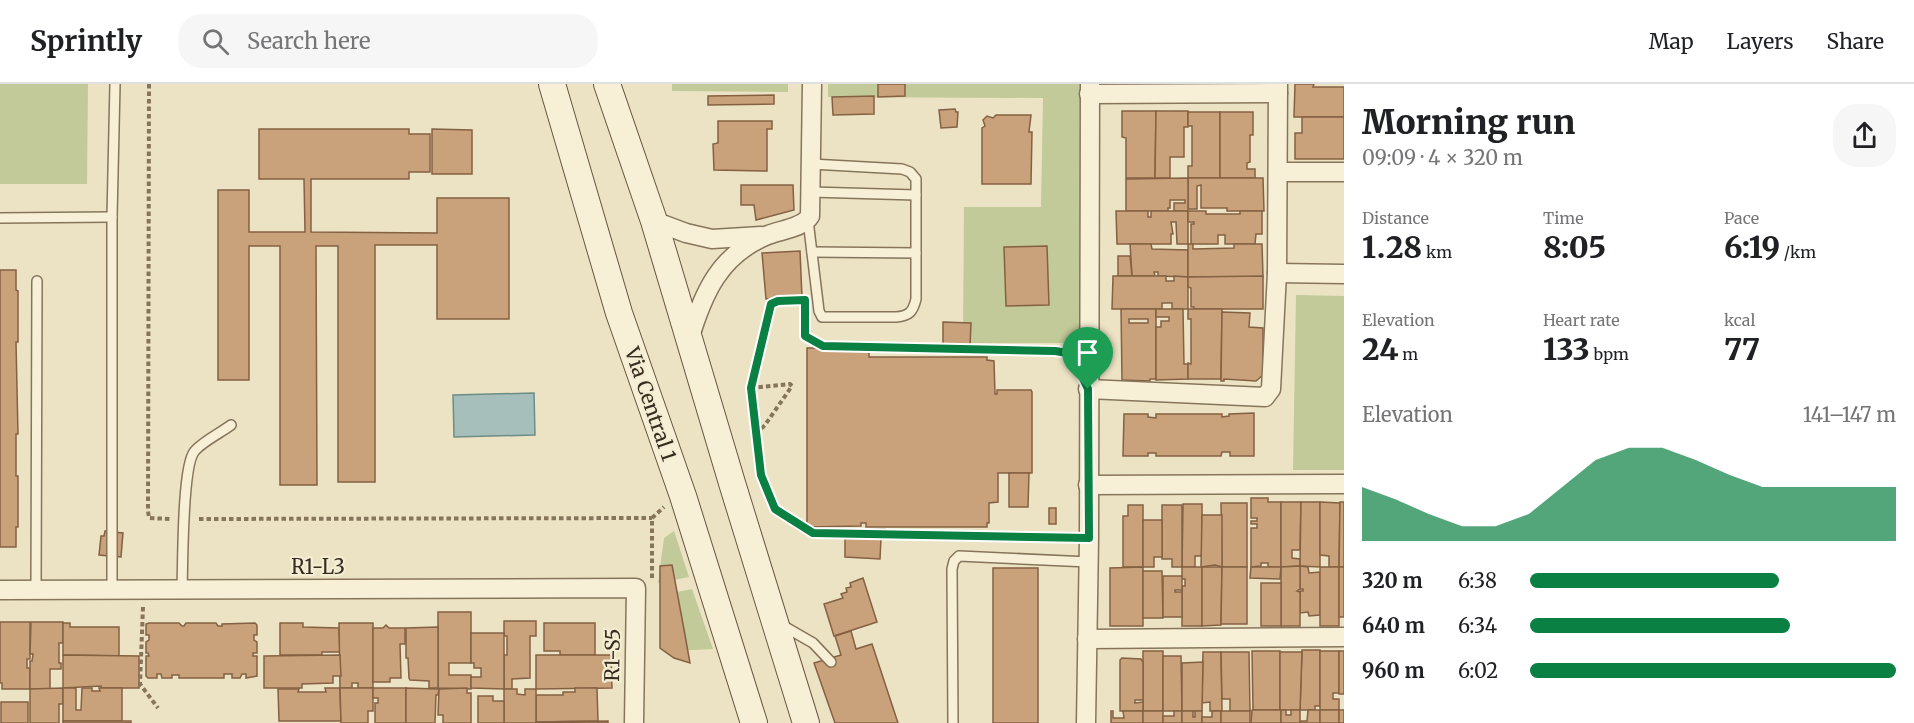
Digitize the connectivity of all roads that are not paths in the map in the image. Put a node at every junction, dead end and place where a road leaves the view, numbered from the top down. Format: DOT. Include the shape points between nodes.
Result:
graph roads {
  1 [pos="115,84"];
  2 [pos="552,84"];
  3 [pos="607,84"];
  4 [pos="812,84"];
  5 [pos="1090,89"];
  6 [pos="1278,89"];
  7 [pos="811,164"];
  8 [pos="1278,172"];
  9 [pos="1344,172"];
  10 [pos="811,192"];
  11 [pos="916,195"];
  12 [pos="112,217"];
  13 [pos="0,218"];
  14 [pos="654,220"];
  15 [pos="808,220"];
  16 [pos="766,236"];
  17 [pos="812,252"];
  18 [pos="916,253"];
  19 [pos="1277,273"];
  20 [pos="1344,274"];
  21 [pos="37,280"];
  22 [pos="689,340"];
  23 [pos="1088,389"];
  24 [pos="231,425"];
  25 [pos="1344,484"];
  26 [pos="1088,485"];
  27 [pos="1089,562"];
  28 [pos="636,588"];
  29 [pos="182,589"];
  30 [pos="0,590"];
  31 [pos="36,590"];
  32 [pos="112,590"];
  33 [pos="775,622"];
  34 [pos="1344,637"];
  35 [pos="1087,639"];
  36 [pos="831,662"];
  37 [pos="634,723"];
  38 [pos="754,723"];
  39 [pos="806,723"];
  40 [pos="953,723"];
  41 [pos="1086,723"];
  1 -- 12 [label="lane"];
  2 -- 38 [label="main road, Via Central 1" via="619,313 683,496"];
  3 -- 14 [label="main road"];
  4 -- 7 [label="street"];
  5 -- 6 [label="street"];
  5 -- 23 [label="street"];
  6 -- 8 [label="street"];
  7 -- 10 [label="street"];
  7 -- 11 [label="lane" via="902,169 916,179"];
  8 -- 9 [label="street"];
  8 -- 19 [label="street"];
  10 -- 11 [label="lane"];
  10 -- 15 [label="street"];
  11 -- 18 [label="lane"];
  12 -- 13 [label="lane"];
  12 -- 32 [label="lane"];
  14 -- 16 [label="street" via="712,239"];
  14 -- 22 [label="main road"];
  15 -- 16 [label="street"];
  15 -- 17 [label="lane"];
  16 -- 22 [label="street" via="740,251 714,278"];
  17 -- 18 [label="lane"];
  17 -- 18 [label="lane" via="819,311 822,317 833,318 906,316 916,299"];
  19 -- 20 [label="street"];
  19 -- 23 [label="street" via="1271,389 1265,397"];
  21 -- 31 [label="lane"];
  22 -- 33 [label="main road"];
  23 -- 26 [label="street"];
  24 -- 29 [label="lane" via="194,451 189,465"];
  25 -- 26 [label="street"];
  26 -- 27 [label="street"];
  27 -- 35 [label="street"];
  27 -- 40 [label="lane" via="959,556 954,561"];
  28 -- 29 [label="street, R1-L3"];
  28 -- 37 [label="street, R1-S5"];
  29 -- 32 [label="street, R1-L3"];
  30 -- 31 [label="street, R1-L3"];
  31 -- 32 [label="street, R1-L3"];
  33 -- 36 [label="lane" via="813,643"];
  33 -- 39 [label="main road"];
  34 -- 35 [label="street"];
  35 -- 41 [label="street"];
}
